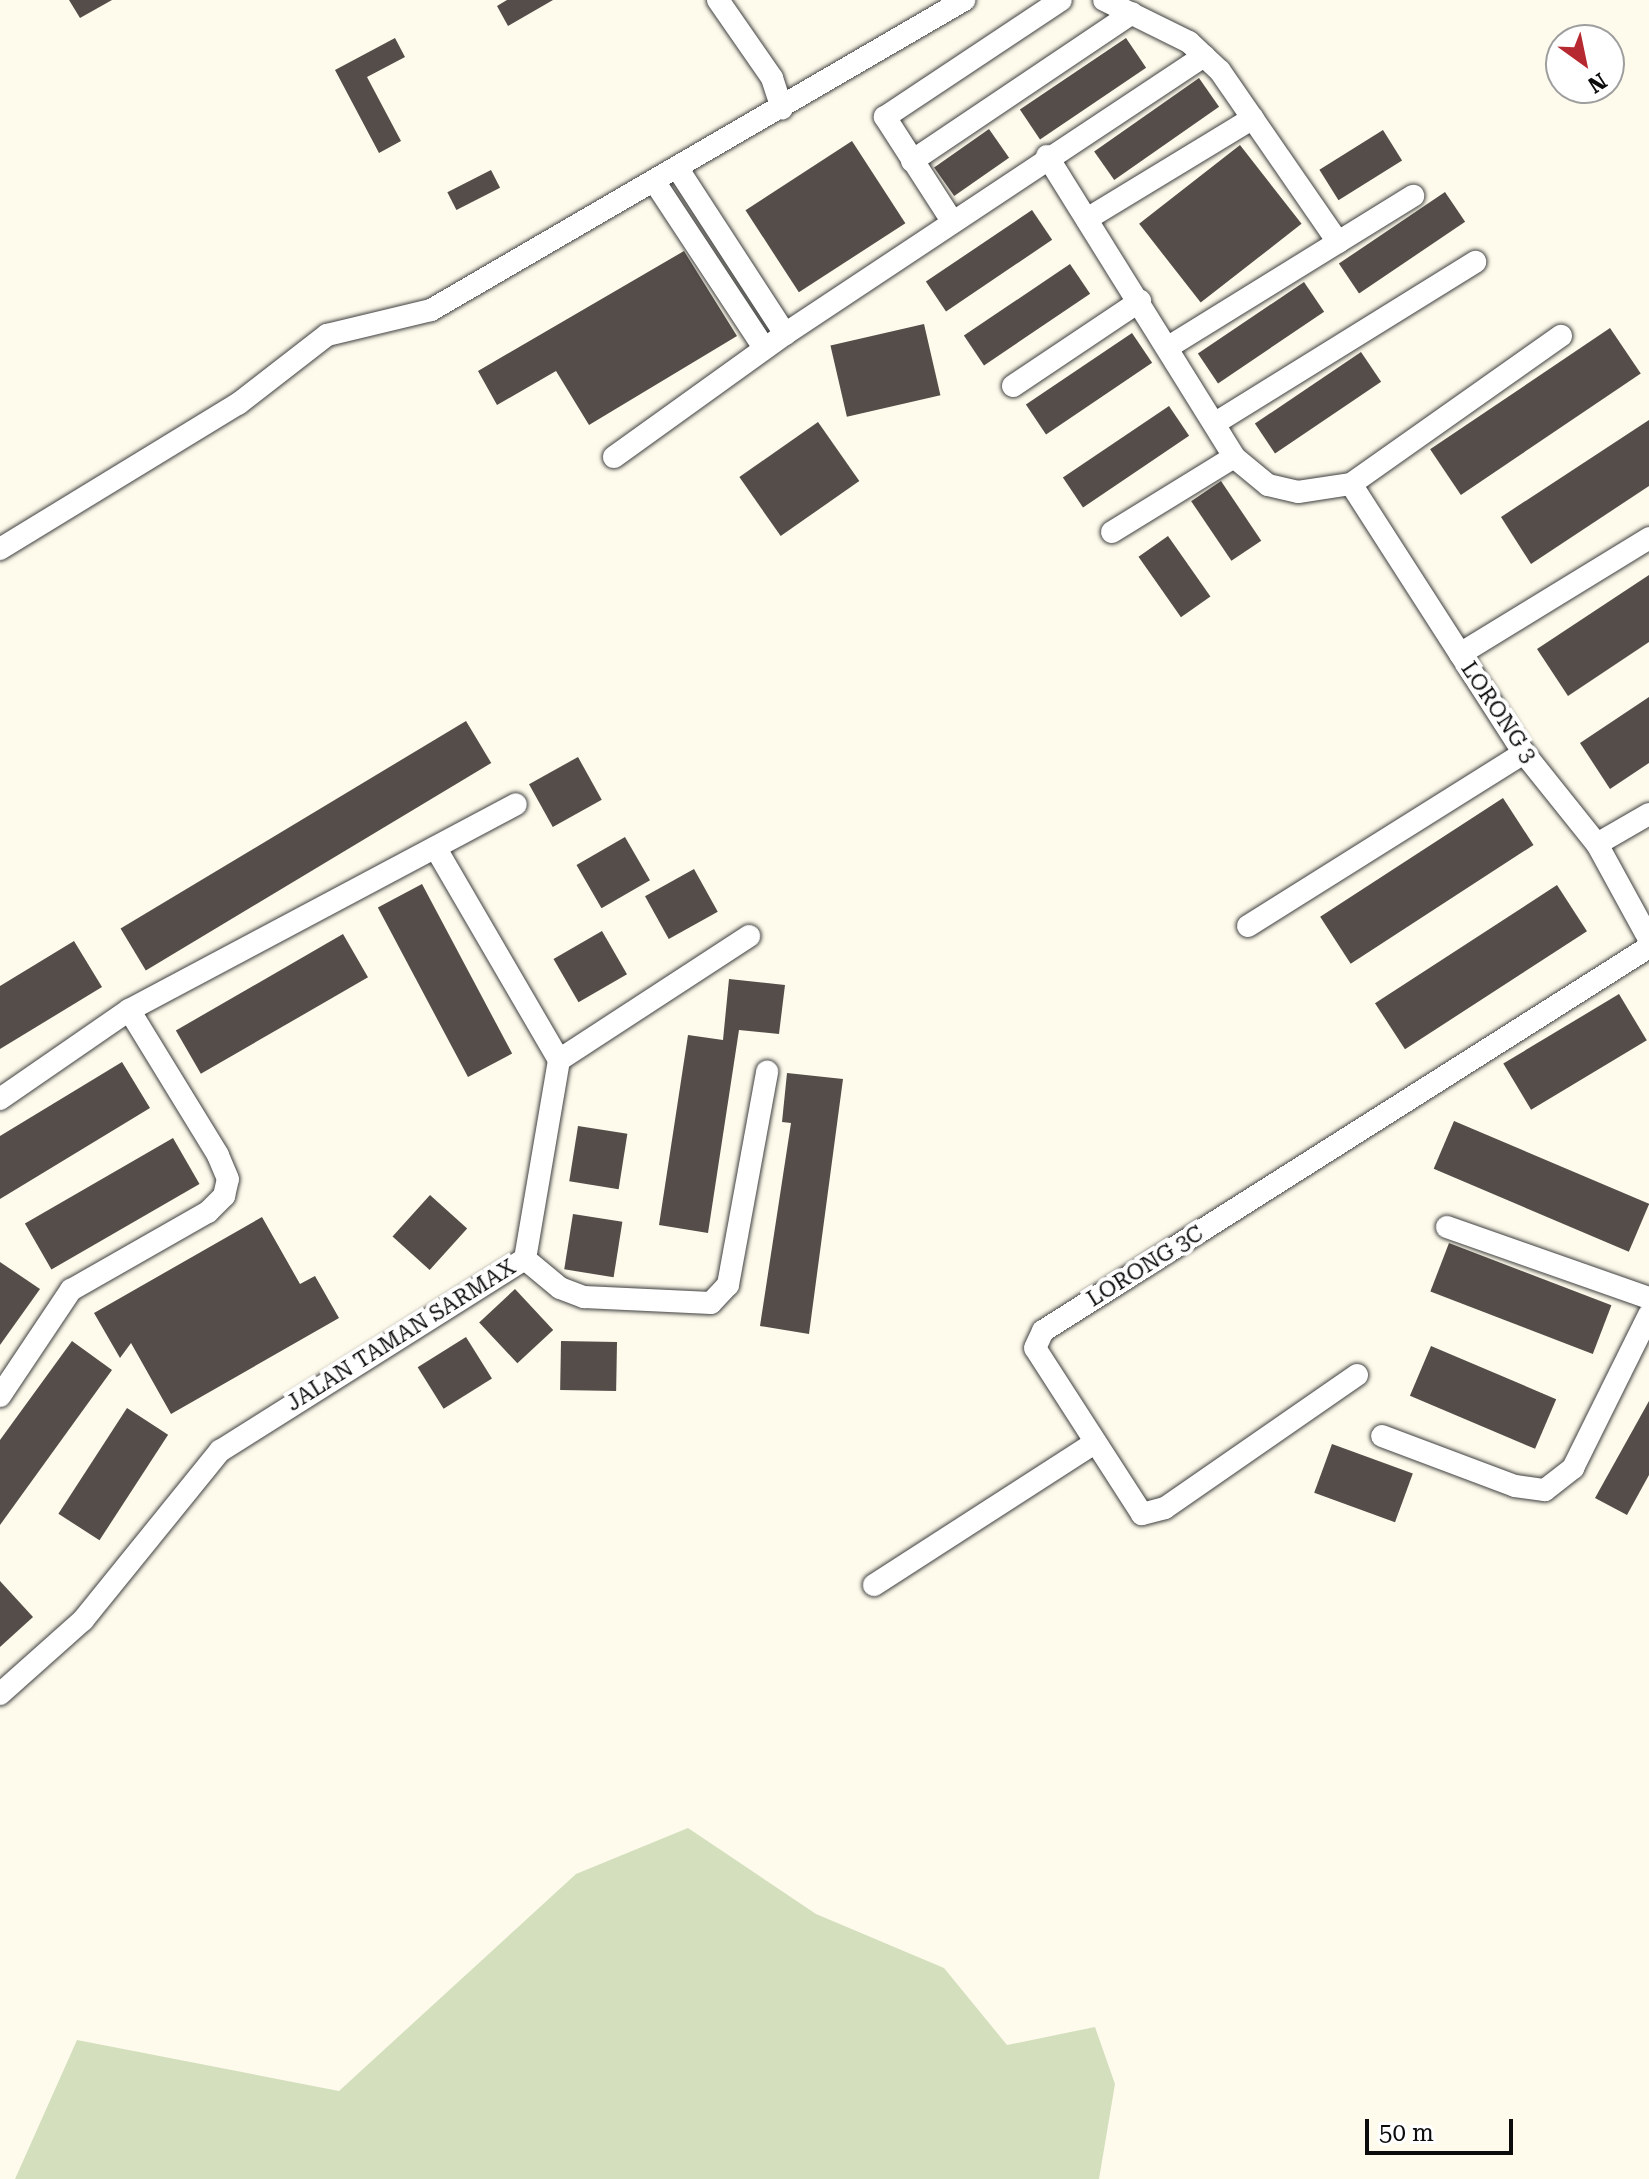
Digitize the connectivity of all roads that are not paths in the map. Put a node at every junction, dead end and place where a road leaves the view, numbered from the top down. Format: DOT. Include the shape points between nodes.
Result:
graph roads {
  1 [pos="718,0"];
  2 [pos="964,0"];
  3 [pos="1061,0"];
  4 [pos="1104,0"];
  5 [pos="1132,13"];
  6 [pos="1204,56"];
  7 [pos="782,108"];
  8 [pos="1253,118"];
  9 [pos="1047,156"];
  10 [pos="912,161"];
  11 [pos="678,169"];
  12 [pos="656,184"];
  13 [pos="1413,196"];
  14 [pos="1087,219"];
  15 [pos="952,221"];
  16 [pos="1338,242"];
  17 [pos="1475,262"];
  18 [pos="1140,301"];
  19 [pos="785,334"];
  20 [pos="1561,336"];
  21 [pos="1170,346"];
  22 [pos="764,348"];
  23 [pos="1013,386"];
  24 [pos="1217,422"];
  25 [pos="614,457"];
  26 [pos="1234,457"];
  27 [pos="1351,484"];
  28 [pos="1112,532"];
  29 [pos="1649,538"];
  30 [pos="0,549"];
  31 [pos="1460,654"];
  32 [pos="1524,753"];
  33 [pos="516,804"];
  34 [pos="1649,814"];
  35 [pos="1597,844"];
  36 [pos="436,849"];
  37 [pos="1248,926"];
  38 [pos="749,936"];
  39 [pos="1649,939"];
  40 [pos="1649,947"];
  41 [pos="129,1010"];
  42 [pos="559,1060"];
  43 [pos="767,1072"];
  44 [pos="0,1099"];
  45 [pos="1447,1227"];
  46 [pos="525,1259"];
  47 [pos="1649,1298"];
  48 [pos="1649,1315"];
  49 [pos="1357,1375"];
  50 [pos="0,1396"];
  51 [pos="1382,1436"];
  52 [pos="1093,1444"];
  53 [pos="874,1585"];
  54 [pos="0,1694"];
  1 -- 7 [label="street" via="772,78"];
  2 -- 7 [label="street"];
  3 -- 10 [label="street" via="888,113 885,122"];
  4 -- 5 [label="street"];
  5 -- 6 [label="street"];
  5 -- 10 [label="street"];
  6 -- 8 [label="street"];
  6 -- 9 [label="street"];
  7 -- 11 [label="street"];
  8 -- 14 [label="street"];
  8 -- 16 [label="street"];
  9 -- 14 [label="street"];
  9 -- 15 [label="street"];
  10 -- 15 [label="street"];
  11 -- 12 [label="street"];
  11 -- 19 [label="street"];
  12 -- 22 [label="street"];
  12 -- 30 [label="street" via="431,310 327,335 238,404"];
  13 -- 16 [label="street"];
  14 -- 18 [label="street"];
  15 -- 19 [label="street"];
  16 -- 21 [label="street"];
  17 -- 24 [label="street"];
  18 -- 21 [label="street"];
  18 -- 23 [label="street"];
  19 -- 22 [label="street"];
  20 -- 27 [label="street"];
  21 -- 24 [label="street"];
  22 -- 25 [label="street"];
  24 -- 26 [label="street"];
  26 -- 27 [label="street" via="1268,485 1298,492"];
  26 -- 28 [label="street"];
  27 -- 31 [label="street, LORONG 3"];
  29 -- 31 [label="street"];
  31 -- 32 [label="street, LORONG 3"];
  32 -- 35 [label="street, LORONG 3"];
  32 -- 37 [label="street"];
  33 -- 36 [label="street"];
  34 -- 35 [label="street"];
  35 -- 39 [label="street, LORONG 3"];
  36 -- 41 [label="street"];
  36 -- 42 [label="street"];
  38 -- 42 [label="street"];
  40 -- 52 [label="street, LORONG 3C" via="1043,1331 1035,1348 1041,1365"];
  41 -- 44 [label="street"];
  41 -- 50 [label="street" via="218,1155 228,1179 224,1196 208,1212 71,1290"];
  42 -- 46 [label="street, JALAN TAMAN SARMAX"];
  43 -- 46 [label="street" via="728,1285 711,1303 584,1297 560,1288"];
  45 -- 47 [label="street"];
  46 -- 54 [label="street, JALAN TAMAN SARMAX" via="220,1451 83,1620"];
  48 -- 51 [label="street" via="1573,1468 1545,1490 1515,1486"];
  49 -- 52 [label="street, LORONG 3C" via="1165,1508 1147,1513 1138,1510"];
  52 -- 53 [label="street"];
}
